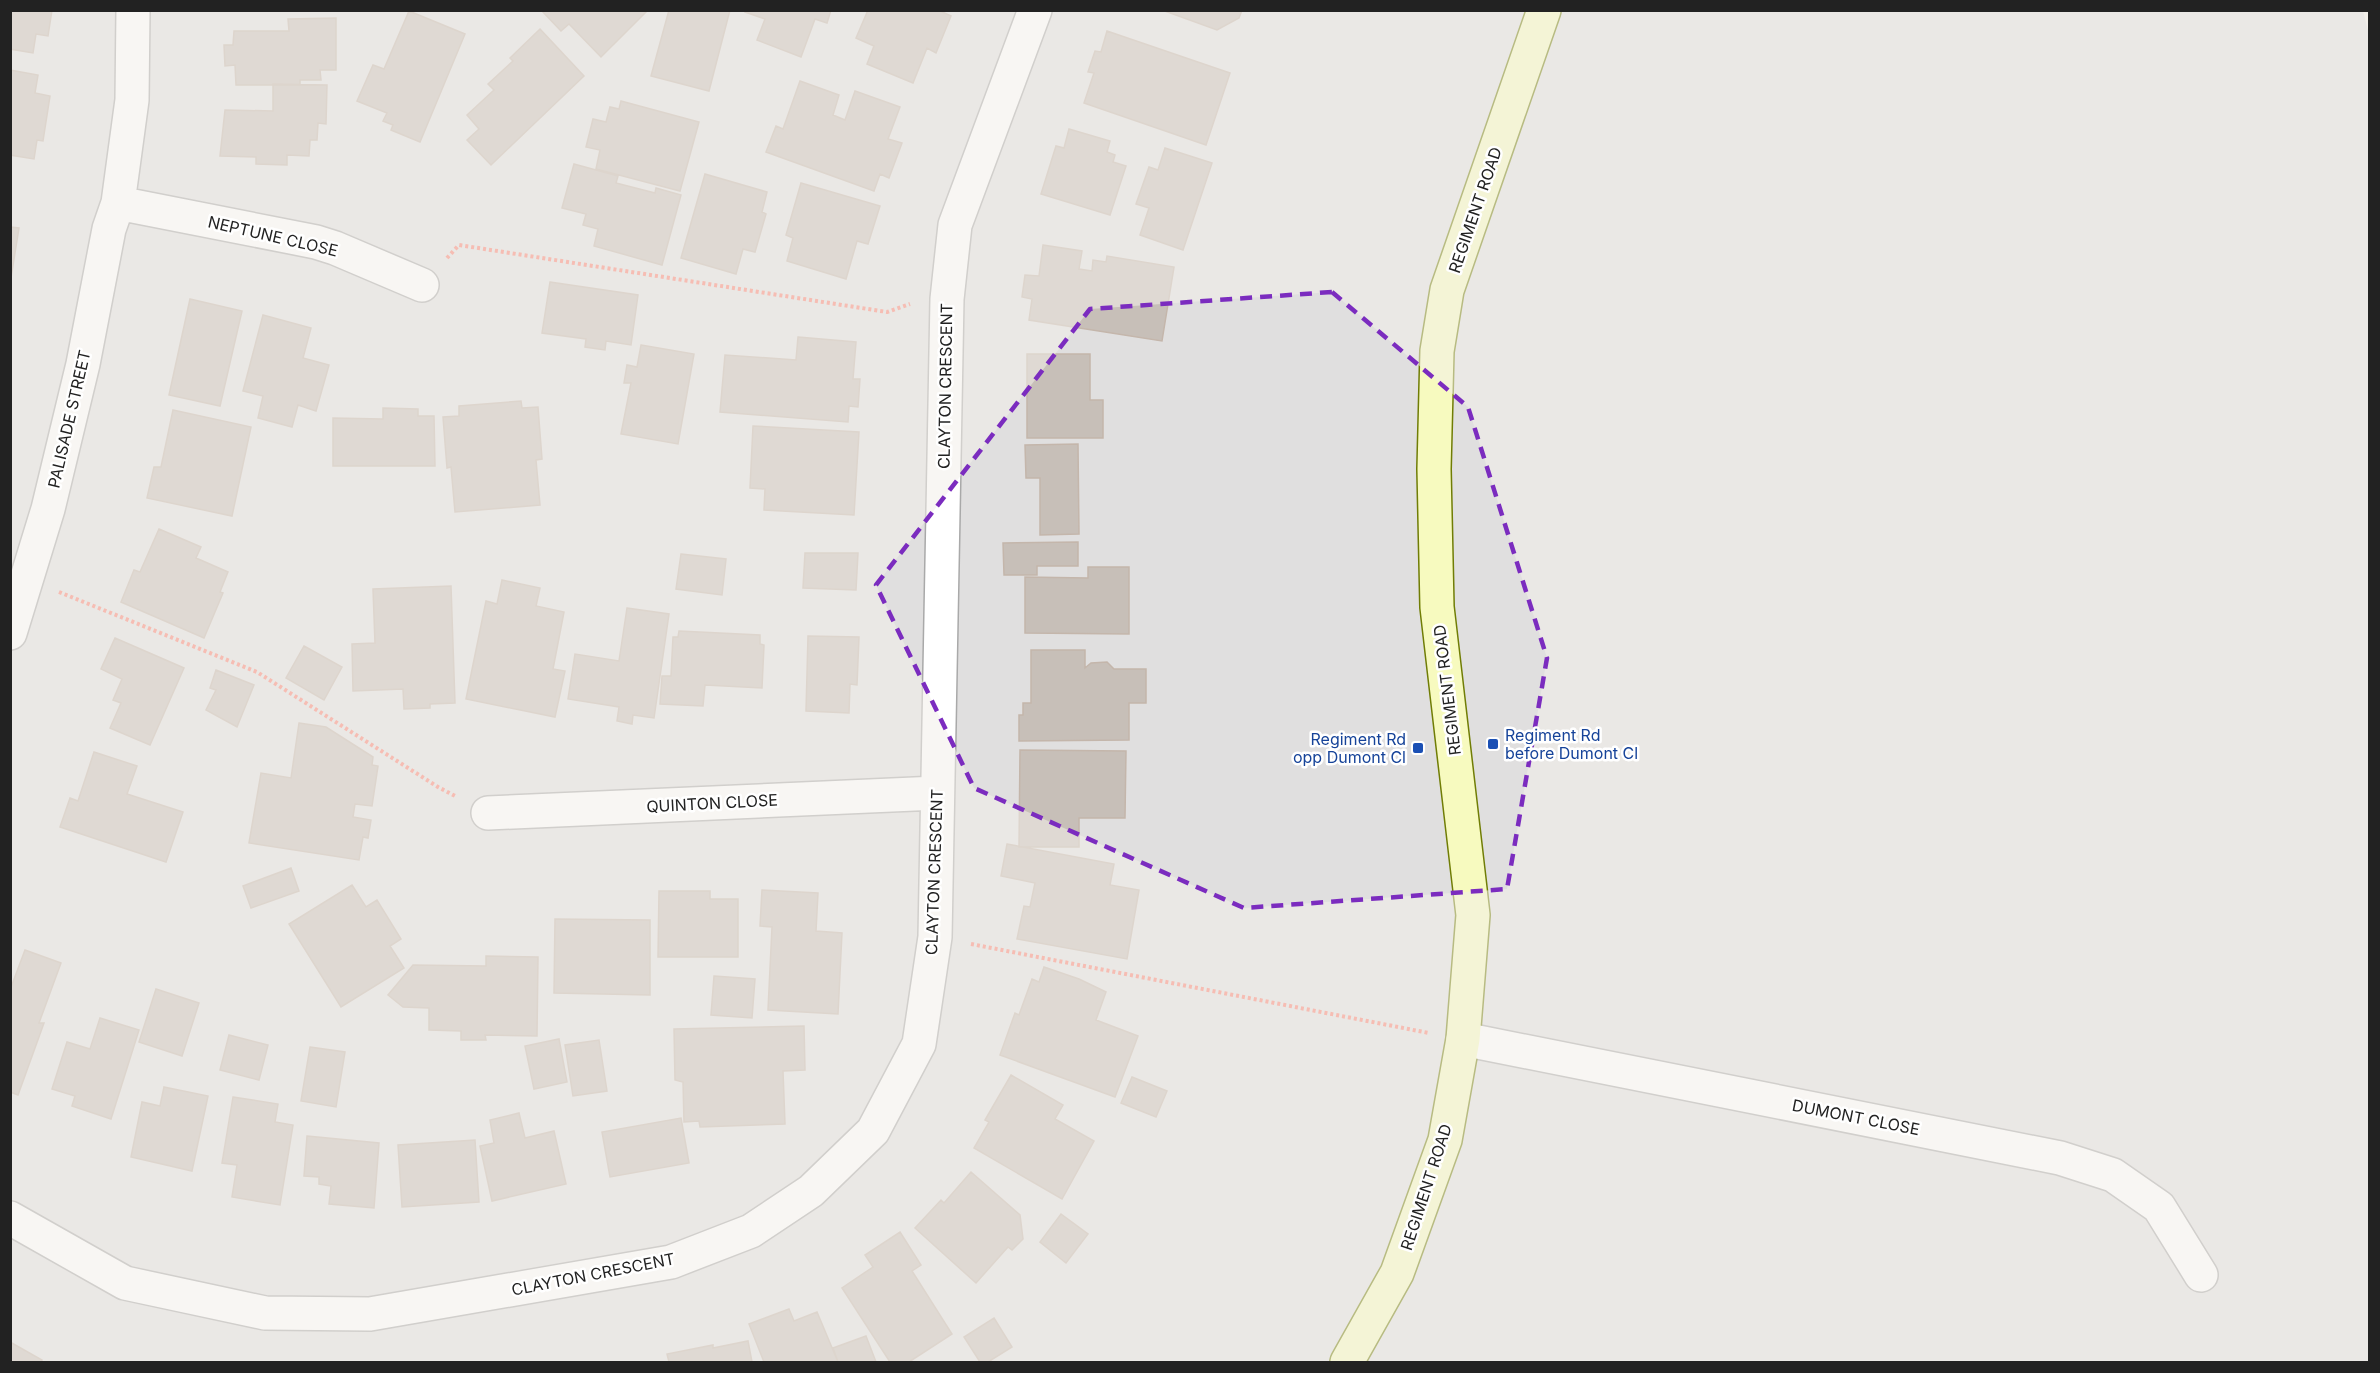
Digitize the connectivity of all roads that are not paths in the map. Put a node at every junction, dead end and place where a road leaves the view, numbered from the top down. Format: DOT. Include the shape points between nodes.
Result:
graph roads {
  1 [pos="133,10"];
  2 [pos="1035,10"];
  3 [pos="1544,10"];
  4 [pos="118,204"];
  5 [pos="422,285"];
  6 [pos="10,633"];
  7 [pos="937,793"];
  8 [pos="488,813"];
  9 [pos="1463,1040"];
  10 [pos="10,1218"];
  11 [pos="2201,1275"];
  12 [pos="1347,1362"];
  1 -- 4 [label="street" via="132,100"];
  2 -- 7 [label="street, CLAYTON CRESCENT" via="955,225 946,299"];
  3 -- 9 [label="street, REGIMENT ROAD" via="1447,290 1437,351 1437,607 1473,915"];
  4 -- 5 [label="street, NEPTUNE CLOSE" via="316,242"];
  4 -- 6 [label="street, PALISADE STREET" via="109,229 83,364 48,509"];
  7 -- 8 [label="street, QUINTON CLOSE"];
  7 -- 10 [label="street, CLAYTON CRESCENT" via="935,938 919,1044 873,1131 811,1191 751,1231 671,1262 370,1314 265,1313 124,1283"];
  9 -- 11 [label="street, DUMONT CLOSE" via="2060,1158 2113,1175 2158,1206"];
  9 -- 12 [label="street, REGIMENT ROAD" via="1445,1140 1392,1283"];
}
